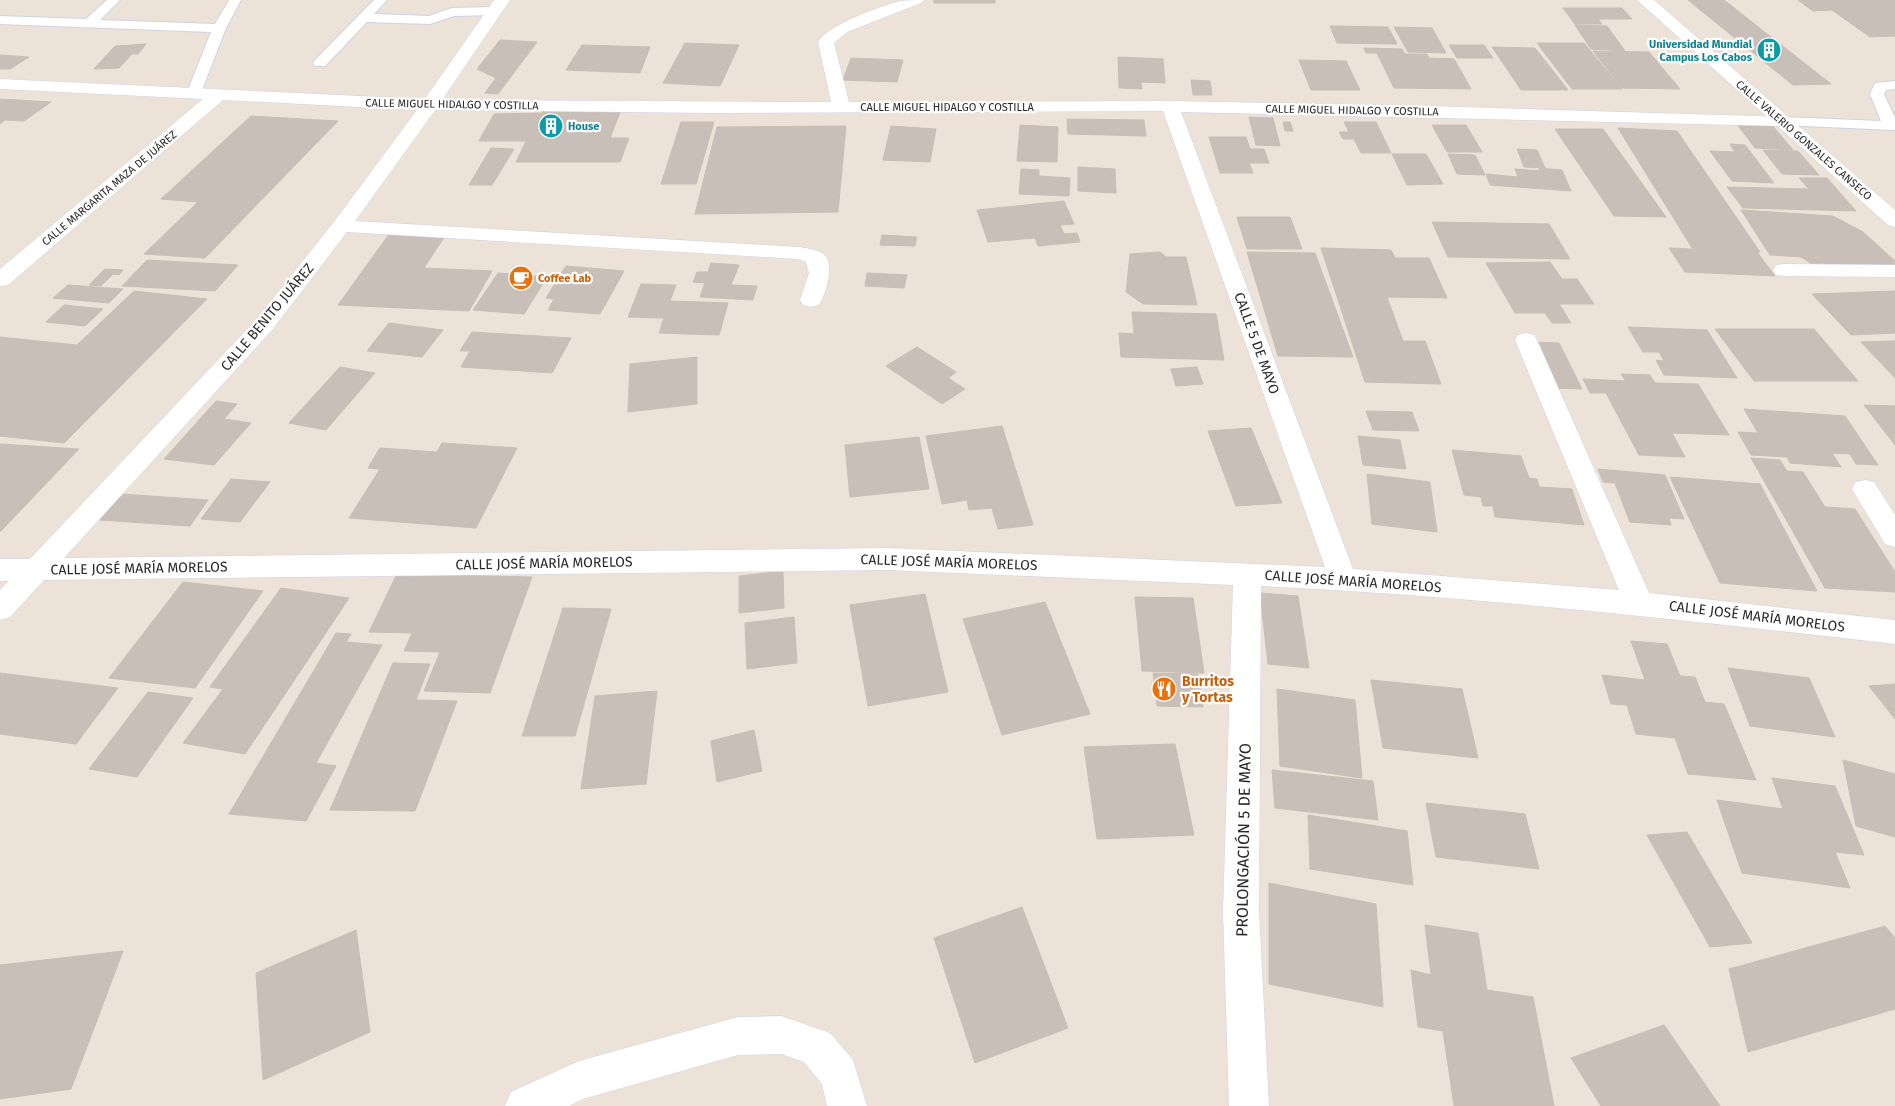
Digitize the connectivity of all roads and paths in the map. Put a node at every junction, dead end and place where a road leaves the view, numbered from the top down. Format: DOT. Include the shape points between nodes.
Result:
graph roads {
  1 [pos="114,0"];
  2 [pos="235,0"];
  3 [pos="381,0"];
  4 [pos="916,0"];
  5 [pos="1646,0"];
  6 [pos="498,6"];
  7 [pos="364,18"];
  8 [pos="0,20"];
  9 [pos="89,23"];
  10 [pos="219,28"];
  11 [pos="320,64"];
  12 [pos="0,84"];
  13 [pos="1895,85"];
  14 [pos="193,95"];
  15 [pos="217,96"];
  16 [pos="430,105"];
  17 [pos="1170,106"];
  18 [pos="841,107"];
  19 [pos="1782,121"];
  20 [pos="1893,126"];
  21 [pos="1895,220"];
  22 [pos="341,226"];
  23 [pos="1784,270"];
  24 [pos="1895,271"];
  25 [pos="0,280"];
  26 [pos="812,300"];
  27 [pos="1526,340"];
  28 [pos="1865,489"];
  29 [pos="1895,537"];
  30 [pos="0,570"];
  31 [pos="38,570"];
  32 [pos="1247,574"];
  33 [pos="1343,579"];
  34 [pos="1640,603"];
  35 [pos="0,609"];
  36 [pos="1895,632"];
  37 [pos="525,1106"];
  38 [pos="847,1106"];
  39 [pos="1249,1106"];
  1 -- 9 [label="lane"];
  2 -- 10 [label="lane"];
  3 -- 7 [label="lane"];
  4 -- 18 [label="street" via="841,29 826,42"];
  5 -- 19 [label="street, CALLE VALERIO GONZALES CANSECO"];
  6 -- 7 [label="lane" via="452,12 430,20"];
  6 -- 16 [label="street, CALLE BENITO JUÁREZ"];
  7 -- 11 [label="lane"];
  8 -- 9 [label="lane"];
  9 -- 10 [label="lane"];
  10 -- 14 [label="lane"];
  12 -- 14 [label="street, CALLE MIGUEL HIDALGO Y COSTILLA"];
  13 -- 20 [label="lane" via="1880,86 1877,94"];
  14 -- 15 [label="street, CALLE MIGUEL HIDALGO Y COSTILLA"];
  15 -- 16 [label="street, CALLE MIGUEL HIDALGO Y COSTILLA"];
  15 -- 25 [label="street, CALLE MARGARITA MAZA DE JUÁREZ"];
  16 -- 18 [label="street, CALLE MIGUEL HIDALGO Y COSTILLA"];
  16 -- 22 [label="street, CALLE BENITO JUÁREZ"];
  17 -- 18 [label="street, CALLE MIGUEL HIDALGO Y COSTILLA"];
  17 -- 19 [label="street, CALLE MIGUEL HIDALGO Y COSTILLA"];
  17 -- 33 [label="street, CALLE 5 DE MAYO"];
  19 -- 20 [label="lane, CALLE MIGUEL HIDALGO Y COSTILLA"];
  19 -- 21 [label="street, CALLE VALERIO GONZALES CANSECO"];
  22 -- 26 [label="street" via="800,253 815,258 820,273"];
  22 -- 31 [label="street, CALLE BENITO JUÁREZ" via="264,324"];
  23 -- 24 [label="street"];
  27 -- 34 [label="street"];
  28 -- 29 [label="street"];
  30 -- 31 [label="street, CALLE JOSÉ MARÍA MORELOS"];
  31 -- 32 [label="street, CALLE JOSÉ MARÍA MORELOS" via="888,559"];
  31 -- 35 [label="street, CALLE BENITO JUÁREZ"];
  32 -- 33 [label="street, CALLE JOSÉ MARÍA MORELOS"];
  32 -- 39 [label="street, PROLONGACIÓN 5 DE MAYO" via="1241,911"];
  33 -- 34 [label="street, CALLE JOSÉ MARÍA MORELOS"];
  34 -- 36 [label="street, CALLE JOSÉ MARÍA MORELOS"];
  37 -- 38 [label="street" via="579,1081 738,1036 781,1035 816,1048 840,1074"];
}
